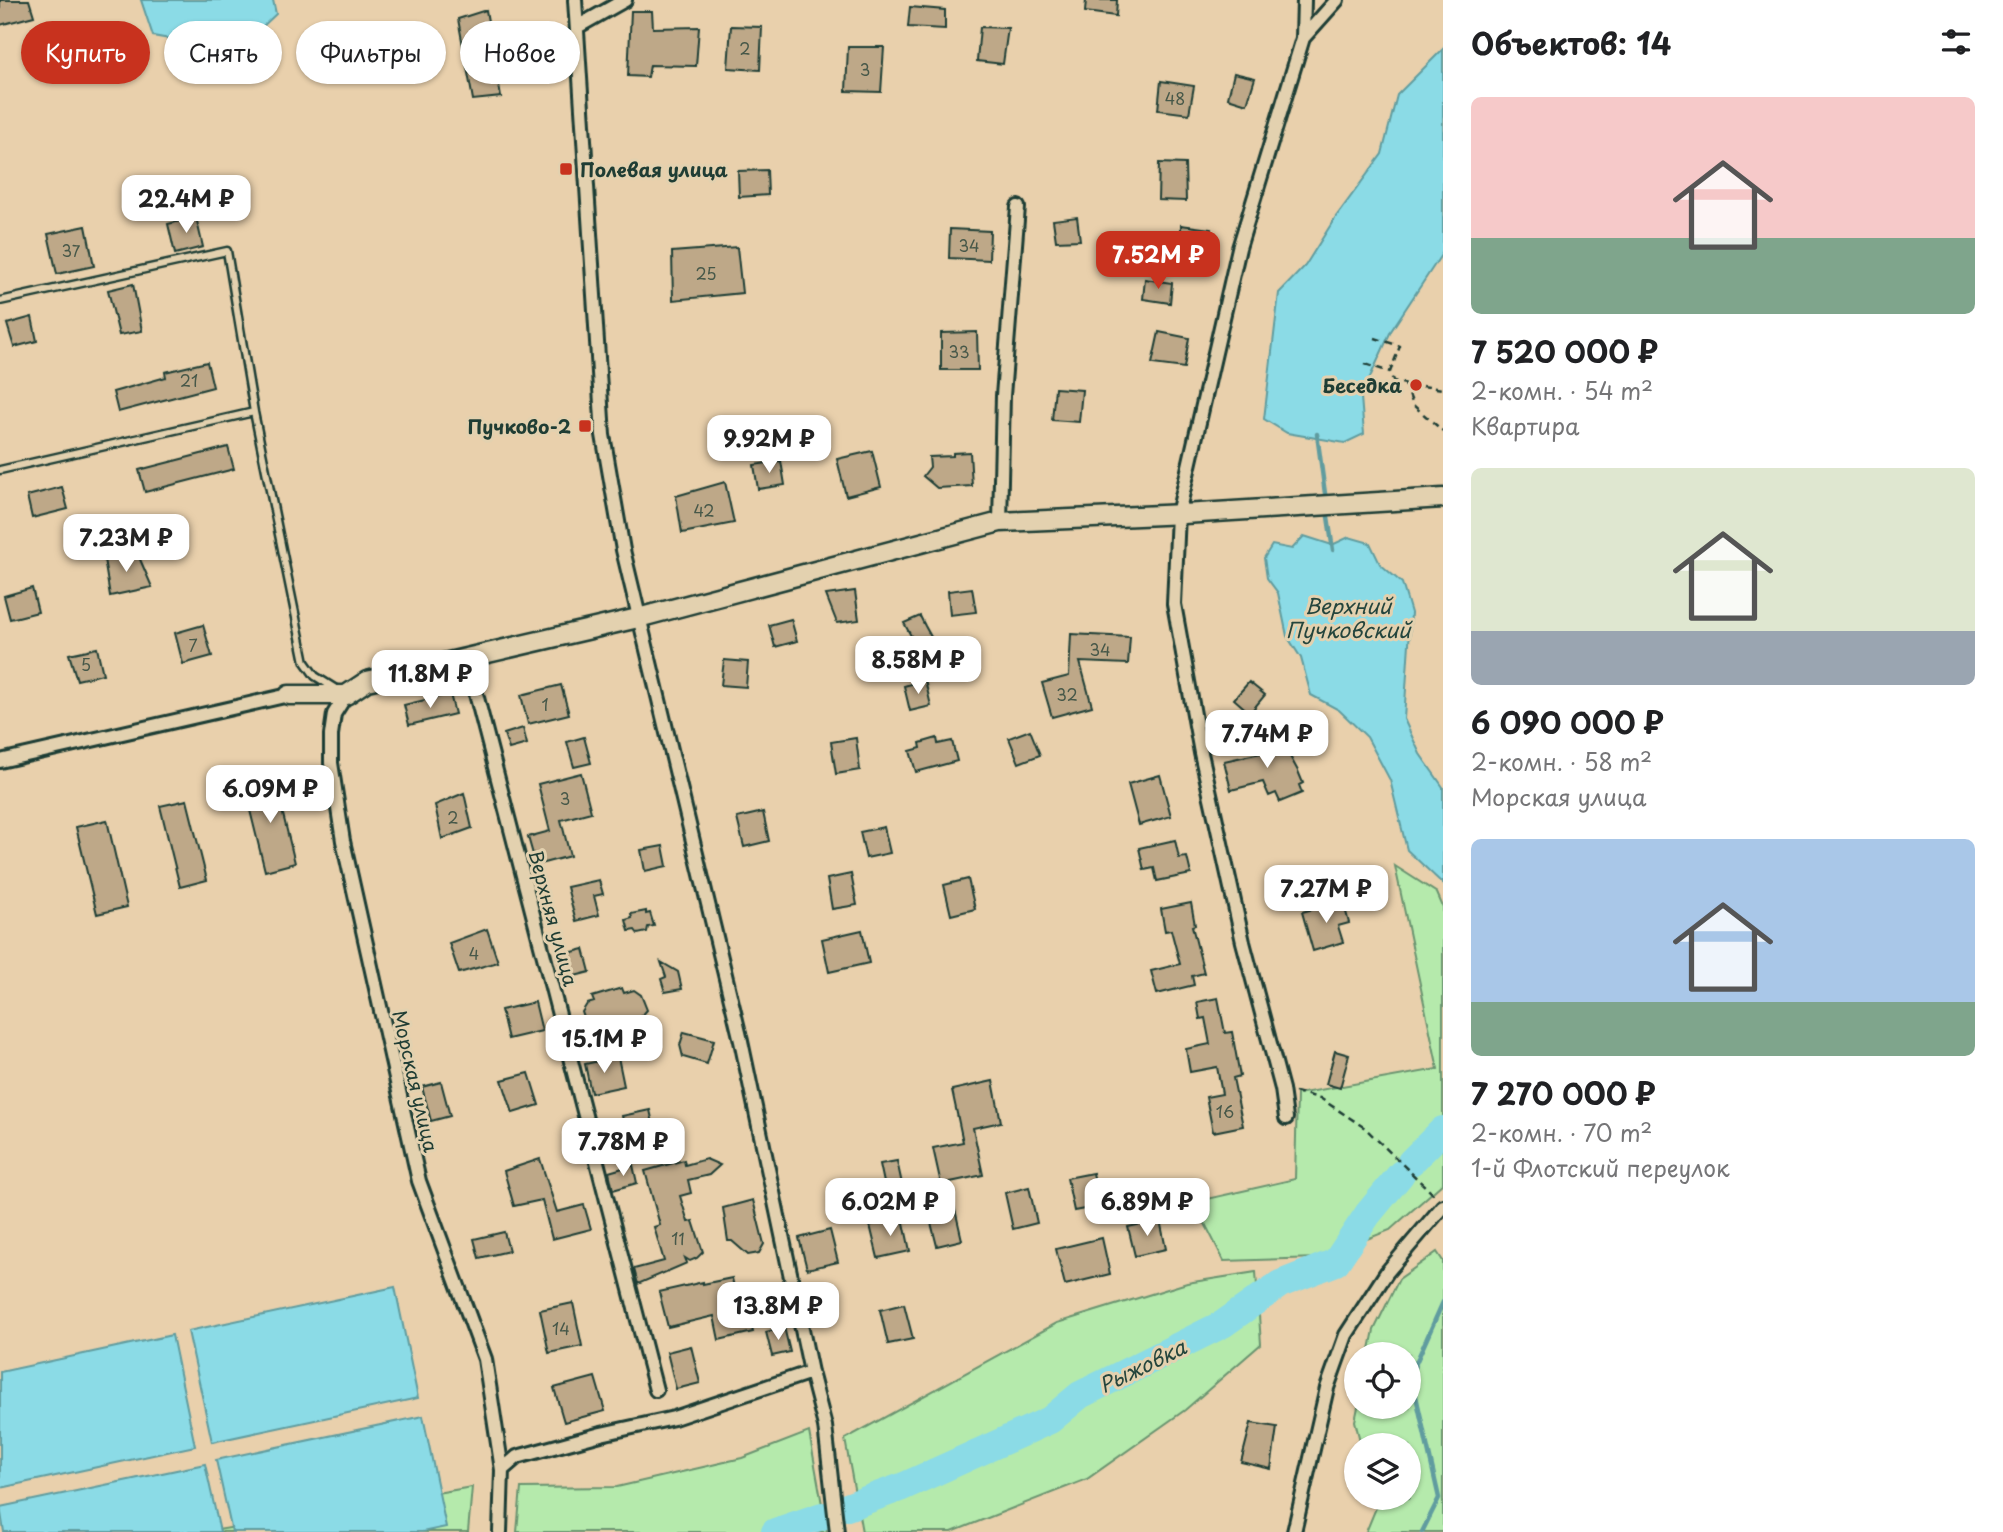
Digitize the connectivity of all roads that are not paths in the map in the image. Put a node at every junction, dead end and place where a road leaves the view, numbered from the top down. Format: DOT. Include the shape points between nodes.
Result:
graph roads {
  1 [pos="575,0"];
  2 [pos="625,0"];
  3 [pos="1304,0"];
  4 [pos="1337,0"];
  5 [pos="577,21"];
  6 [pos="580,25"];
  7 [pos="1303,38"];
  8 [pos="580,74"];
  9 [pos="1018,208"];
  10 [pos="0,301"];
  11 [pos="254,412"];
  12 [pos="0,471"];
  13 [pos="1443,498"];
  14 [pos="1178,514"];
  15 [pos="1000,522"];
  16 [pos="638,618"];
  17 [pos="467,659"];
  18 [pos="289,695"];
  19 [pos="346,695"];
  20 [pos="0,761"];
  21 [pos="1286,1118"];
  22 [pos="1443,1206"];
  23 [pos="811,1372"];
  24 [pos="656,1390"];
  25 [pos="502,1471"];
  26 [pos="1295,1526"];
  27 [pos="500,1532"];
  28 [pos="837,1532"];
  29 [pos="1285,1532"];
  1 -- 5 [label="street"];
  2 -- 6 [label="street"];
  3 -- 7 [label="street"];
  4 -- 7 [label="street"];
  7 -- 14 [label="street" via="1239,248"];
  8 -- 16 [label="street" via="603,435"];
  9 -- 15 [label="street" via="1003,396"];
  10 -- 11 [label="lane" via="227,251"];
  11 -- 12 [label="lane"];
  11 -- 19 [label="lane" via="305,662 315,676"];
  13 -- 14 [label="street"];
  14 -- 15 [label="street"];
  14 -- 21 [label="street" via="1174,604 1242,942"];
  15 -- 16 [label="street"];
  16 -- 17 [label="street"];
  16 -- 23 [label="street" via="741,1041"];
  17 -- 19 [label="street" via="367,681"];
  17 -- 24 [label="street, Верхняя улица"];
  18 -- 19 [label="street"];
  18 -- 20 [label="street"];
  19 -- 25 [label="street, Морская улица" via="334,714 331,735 343,841 419,1181 485,1359"];
  22 -- 26 [label="street" via="1387,1272 1346,1335 1327,1388"];
  23 -- 25 [label="street" via="674,1418 517,1457"];
  23 -- 28 [label="street" via="825,1426"];
  25 -- 27 [label="street, Морская улица"];
  26 -- 29 [label="street"];
}
